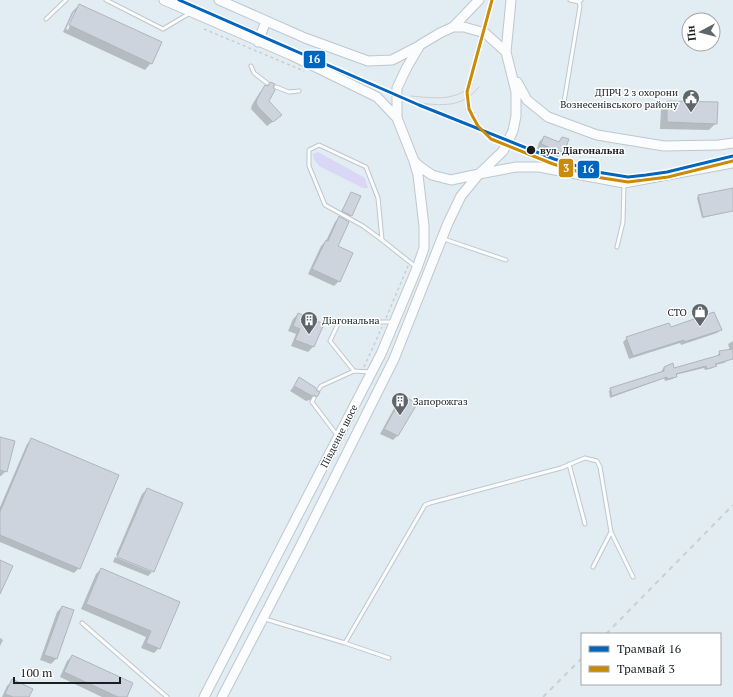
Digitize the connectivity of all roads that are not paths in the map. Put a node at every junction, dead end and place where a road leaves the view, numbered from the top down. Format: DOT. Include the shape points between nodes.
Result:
graph roads {
  1 [pos="66,0"];
  2 [pos="106,0"];
  3 [pos="164,0"];
  4 [pos="219,0"];
  5 [pos="479,0"];
  6 [pos="511,0"];
  7 [pos="570,0"];
  8 [pos="580,1"];
  9 [pos="191,12"];
  10 [pos="46,19"];
  11 [pos="266,21"];
  12 [pos="453,27"];
  13 [pos="258,42"];
  14 [pos="420,45"];
  15 [pos="506,52"];
  16 [pos="251,66"];
  17 [pos="513,75"];
  18 [pos="267,83"];
  19 [pos="276,87"];
  20 [pos="299,91"];
  21 [pos="564,102"];
  22 [pos="397,118"];
  23 [pos="733,143"];
  24 [pos="414,161"];
  25 [pos="733,162"];
  26 [pos="479,174"];
  27 [pos="624,183"];
  28 [pos="442,238"];
  29 [pos="382,240"];
  30 [pos="617,247"];
  31 [pos="506,260"];
  32 [pos="417,268"];
  33 [pos="389,322"];
  34 [pos="354,371"];
  35 [pos="367,372"];
  36 [pos="319,389"];
  37 [pos="314,398"];
  38 [pos="338,438"];
  39 [pos="569,464"];
  40 [pos="585,524"];
  41 [pos="611,532"];
  42 [pos="286,538"];
  43 [pos="300,547"];
  44 [pos="592,567"];
  45 [pos="633,577"];
  46 [pos="263,619"];
  47 [pos="82,624"];
  48 [pos="345,642"];
  49 [pos="389,658"];
  50 [pos="167,697"];
  51 [pos="204,697"];
  52 [pos="222,697"];
  1 -- 10 [label="lane"];
  2 -- 9 [label="lane" via="163,28"];
  3 -- 9 [label="main road"];
  4 -- 11 [label="main road"];
  5 -- 12 [label="main road"];
  6 -- 15 [label="main road"];
  7 -- 8 [label="lane"];
  8 -- 21 [label="lane"];
  9 -- 13 [label="main road"];
  11 -- 13 [label="main road"];
  11 -- 14 [label="main road" via="368,61 392,60"];
  12 -- 14 [label="main road"];
  12 -- 15 [label="main road" via="464,27 485,33"];
  13 -- 22 [label="main road" via="291,55 377,98"];
  14 -- 22 [label="main road" via="397,88"];
  15 -- 17 [label="main road"];
  16 -- 18 [label="lane" via="254,73"];
  17 -- 23 [label="main road" via="527,100 548,117 597,135 664,146"];
  17 -- 26 [label="main road" via="516,116 513,131 503,151"];
  19 -- 20 [label="lane" via="289,92"];
  22 -- 24 [label="main road"];
  24 -- 26 [label="main road" via="432,175 451,180"];
  24 -- 32 [label="main road, Південне шосе" via="424,226 424,248"];
  25 -- 27 [label="main road"];
  26 -- 27 [label="main road" via="516,167 539,167"];
  26 -- 28 [label="main road, Південне шосе" via="461,196"];
  27 -- 30 [label="lane" via="623,222"];
  28 -- 31 [label="lane"];
  28 -- 43 [label="main road, Південне шосе" via="394,359"];
  29 -- 29 [label="lane" via="378,198 366,167 319,145 309,150 309,166 325,205"];
  29 -- 32 [label="lane"];
  32 -- 33 [label="main road, Південне шосе"];
  33 -- 34 [label="lane" via="339,322 330,341"];
  33 -- 35 [label="main road, Південне шосе" via="381,354"];
  34 -- 35 [label="lane"];
  34 -- 36 [label="lane"];
  35 -- 38 [label="main road, Південне шосе"];
  37 -- 38 [label="lane" via="312,402"];
  38 -- 42 [label="main road, Південне шосе"];
  39 -- 40 [label="lane"];
  39 -- 41 [label="lane" via="586,458 597,461"];
  39 -- 48 [label="lane" via="425,506"];
  41 -- 44 [label="lane"];
  41 -- 45 [label="lane"];
  42 -- 43 [label="main road"];
  42 -- 51 [label="main road, Південне шосе"];
  43 -- 46 [label="main road, Південне шосе"];
  46 -- 48 [label="lane"];
  46 -- 52 [label="main road, Південне шосе"];
  47 -- 50 [label="lane"];
  48 -- 49 [label="lane"];
}
